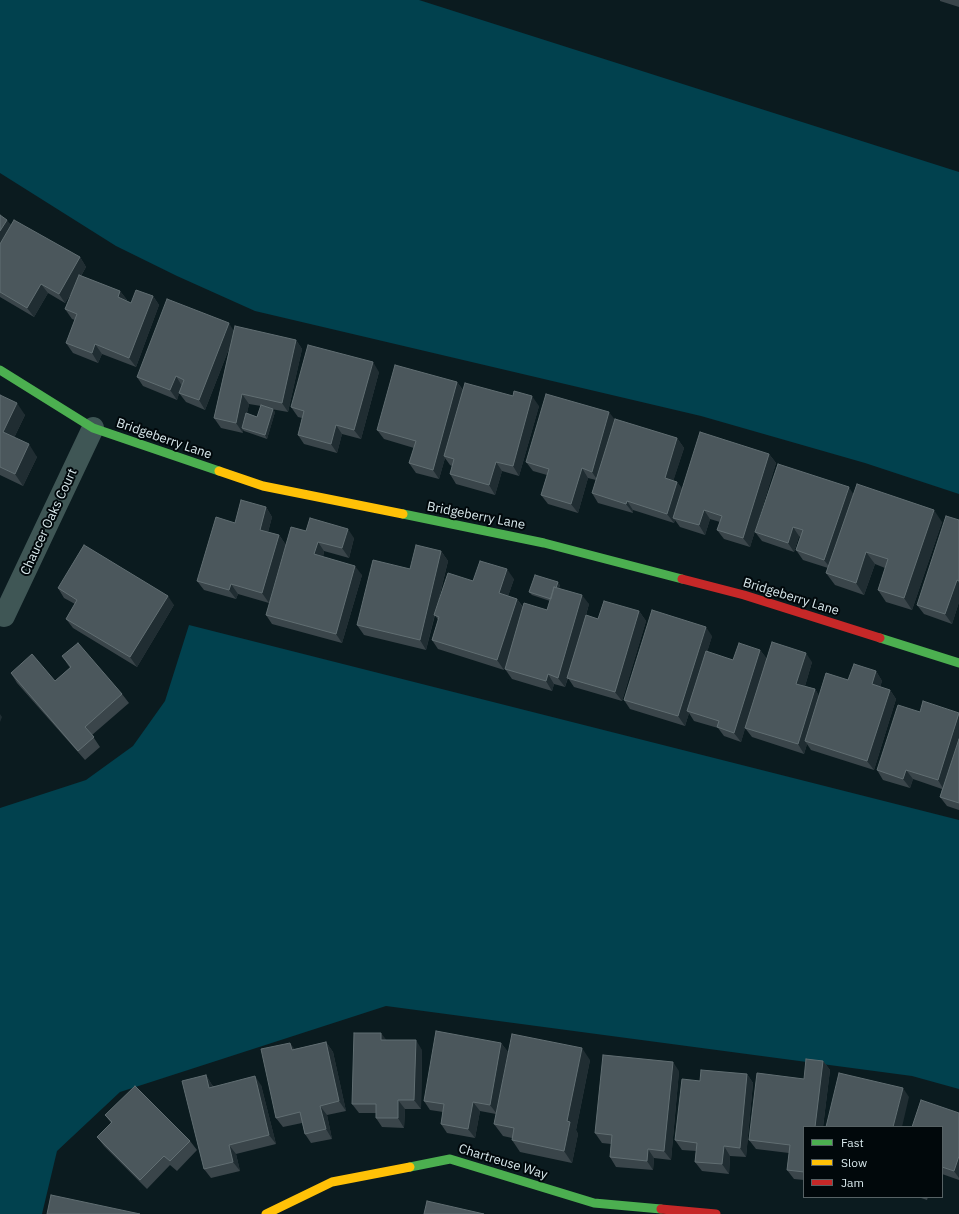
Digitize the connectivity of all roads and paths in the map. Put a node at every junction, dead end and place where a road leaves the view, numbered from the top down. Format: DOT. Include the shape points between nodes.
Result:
graph roads {
  1 [pos="0,370"];
  2 [pos="93,428"];
  3 [pos="4,616"];
  4 [pos="959,663"];
  5 [pos="593,1209"];
  6 [pos="266,1214"];
  7 [pos="716,1214"];
  1 -- 2 [label="street, Bridgeberry Lane"];
  2 -- 3 [label="street, Chaucer Oaks Court"];
  2 -- 4 [label="street, Bridgeberry Lane" via="263,486 544,543 744,595"];
  5 -- 6 [label="street, Chartreuse Way" via="450,1159 332,1182"];
  5 -- 7 [label="street, Chartreuse Way"];
}
